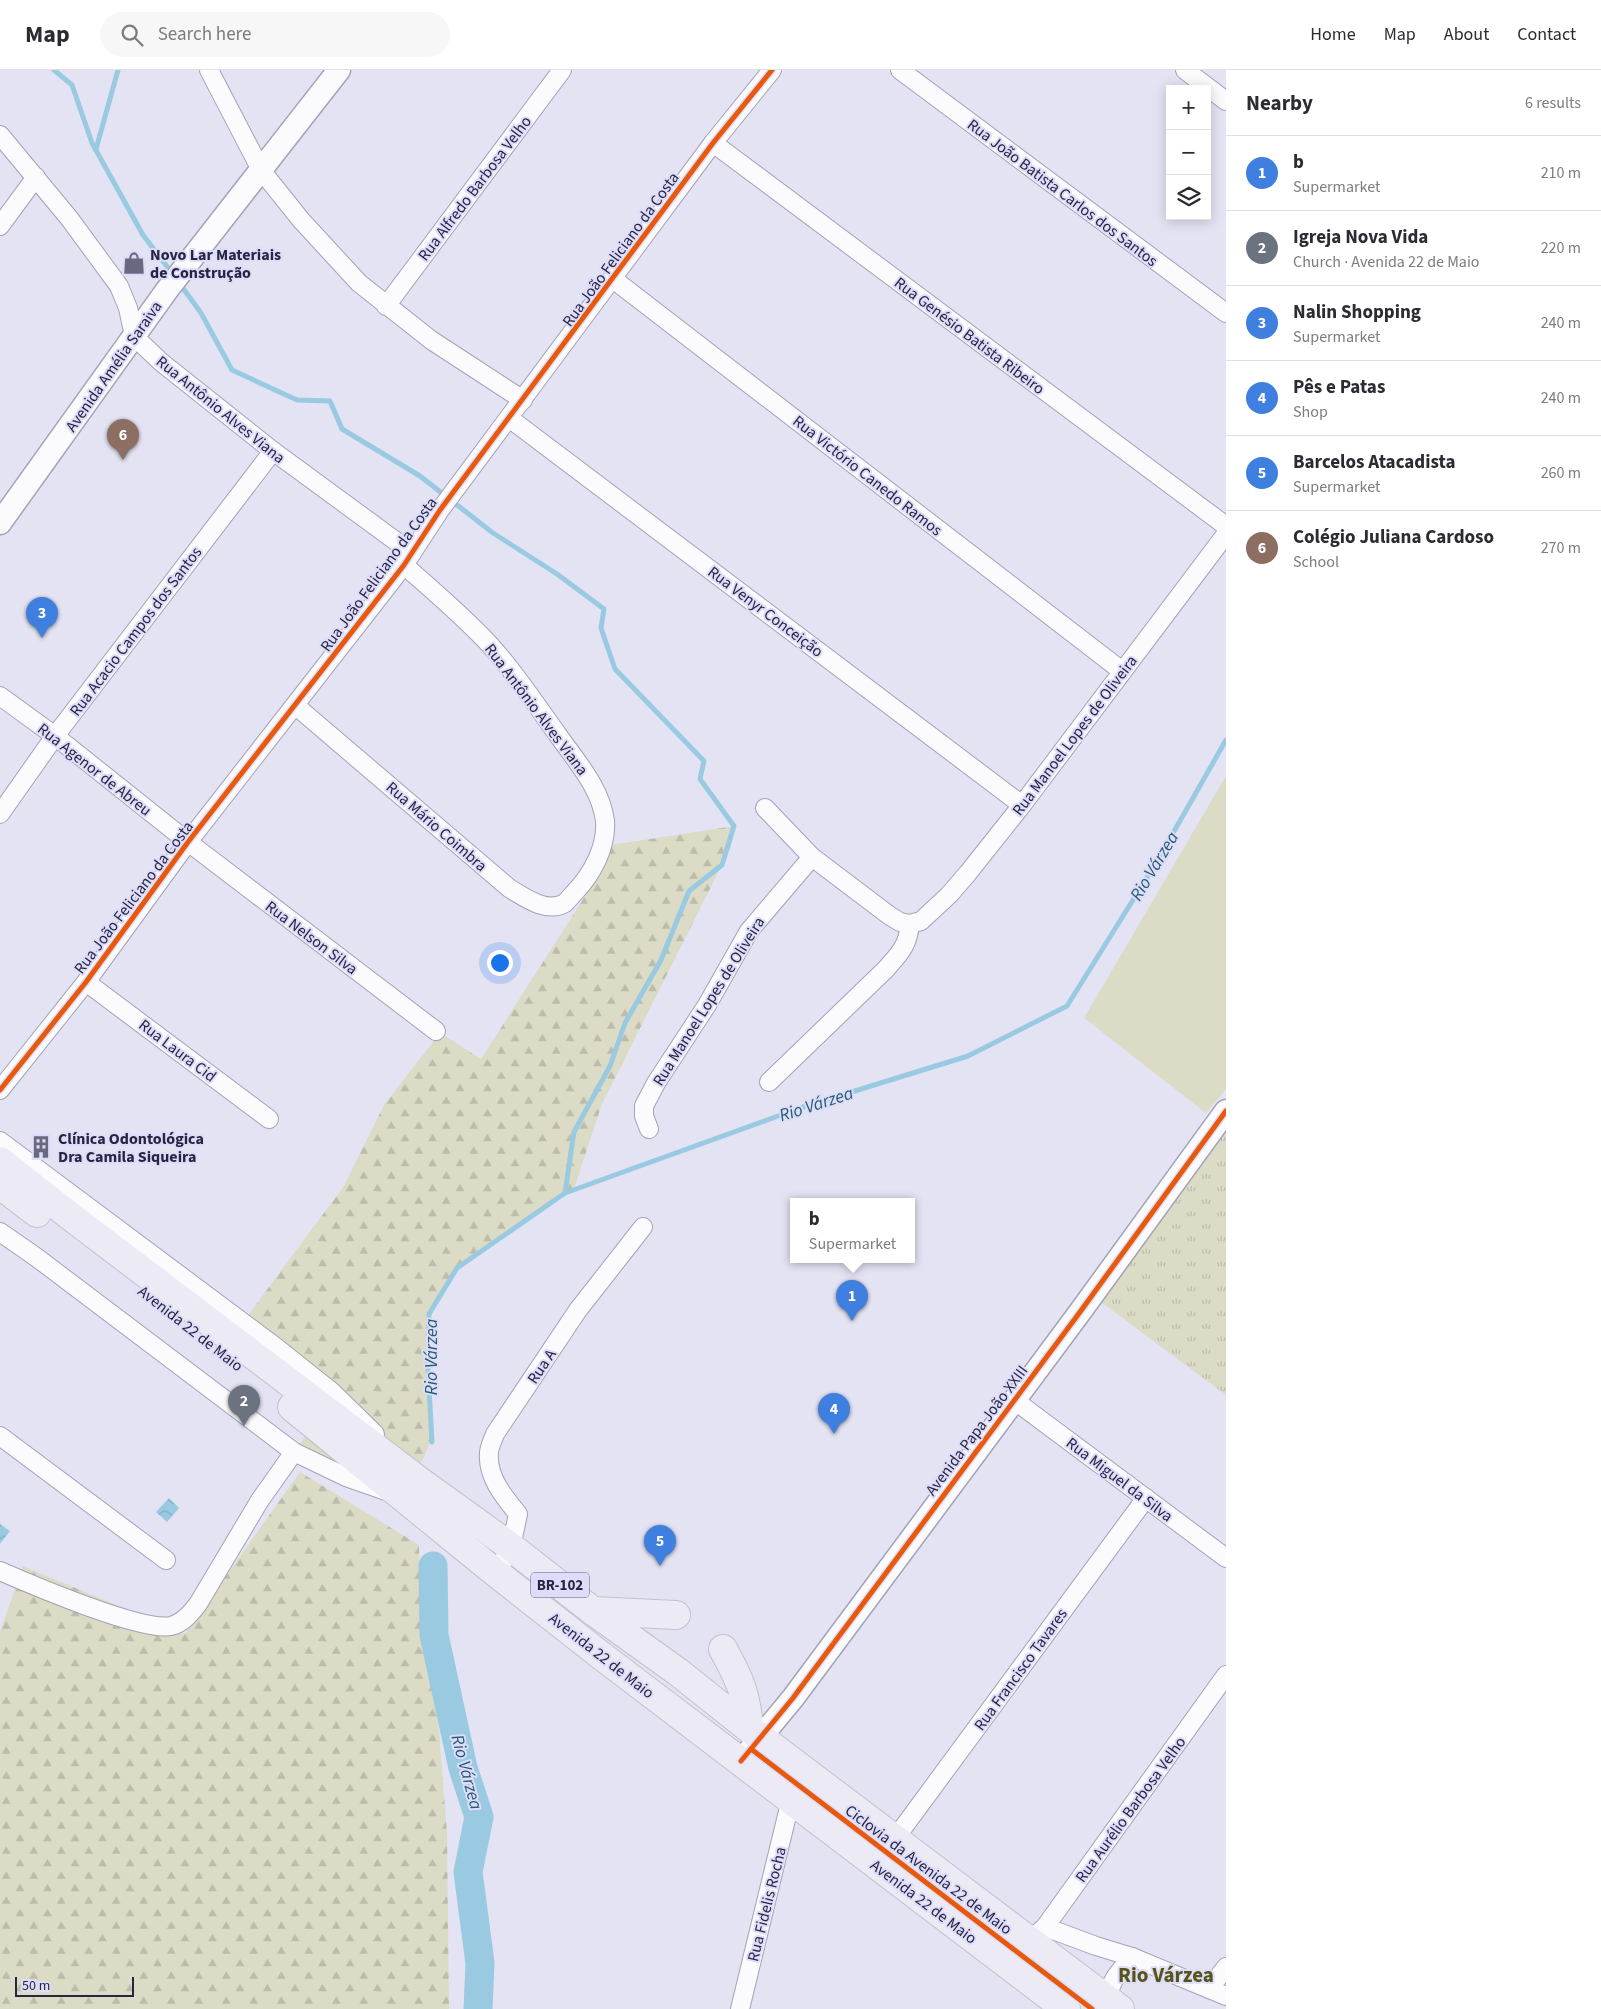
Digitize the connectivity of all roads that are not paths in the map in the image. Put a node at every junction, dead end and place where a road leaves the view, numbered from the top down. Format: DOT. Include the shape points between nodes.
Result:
graph roads {
  1 [pos="209,70"];
  2 [pos="340,70"];
  3 [pos="562,70"];
  4 [pos="772,70"];
  5 [pos="900,70"];
  6 [pos="1185,70"];
  7 [pos="1226,101"];
  8 [pos="0,135"];
  9 [pos="714,143"];
  10 [pos="261,170"];
  11 [pos="36,177"];
  12 [pos="0,226"];
  13 [pos="613,279"];
  14 [pos="386,306"];
  15 [pos="1226,313"];
  16 [pos="134,336"];
  17 [pos="523,400"];
  18 [pos="509,418"];
  19 [pos="273,451"];
  20 [pos="0,523"];
  21 [pos="1226,526"];
  22 [pos="1226,534"];
  23 [pos="408,559"];
  24 [pos="1122,671"];
  25 [pos="0,696"];
  26 [pos="296,706"];
  27 [pos="55,736"];
  28 [pos="1022,804"];
  29 [pos="765,808"];
  30 [pos="0,814"];
  31 [pos="188,842"];
  32 [pos="812,857"];
  33 [pos="585,881"];
  34 [pos="910,924"];
  35 [pos="86,982"];
  36 [pos="436,1031"];
  37 [pos="769,1082"];
  38 [pos="0,1090"];
  39 [pos="1226,1111"];
  40 [pos="269,1119"];
  41 [pos="649,1129"];
  42 [pos="0,1141"];
  43 [pos="0,1160"];
  44 [pos="0,1185"];
  45 [pos="643,1227"];
  46 [pos="0,1232"];
  47 [pos="1014,1400"];
  48 [pos="0,1436"];
  49 [pos="294,1452"];
  50 [pos="409,1487"];
  51 [pos="1146,1498"];
  52 [pos="510,1547"];
  53 [pos="1226,1558"];
  54 [pos="166,1560"];
  55 [pos="496,1573"];
  56 [pos="7,1574"];
  57 [pos="593,1611"];
  58 [pos="676,1615"];
  59 [pos="723,1649"];
  60 [pos="1226,1675"];
  61 [pos="755,1733"];
  62 [pos="741,1761"];
  63 [pos="791,1799"];
  64 [pos="894,1840"];
  65 [pos="1038,1933"];
  66 [pos="1132,1957"];
  67 [pos="1226,1967"];
  68 [pos="1209,1990"];
  69 [pos="1226,1996"];
  70 [pos="1114,2005"];
  71 [pos="740,2009"];
  72 [pos="1066,2009"];
  1 -- 10 [label="street"];
  2 -- 10 [label="street, Avenida Amélia Saraiva"];
  3 -- 14 [label="street, Rua Alfredo Barbosa Velho"];
  4 -- 9 [label="street, Rua João Feliciano da Costa"];
  5 -- 15 [label="street, Rua João Batista Carlos dos Santos"];
  6 -- 7 [label="street"];
  8 -- 11 [label="street"];
  9 -- 13 [label="street, Rua João Feliciano da Costa"];
  9 -- 21 [label="street, Rua Genésio Batista Ribeiro"];
  10 -- 14 [label="street" via="301,220 359,283"];
  10 -- 16 [label="street, Avenida Amélia Saraiva"];
  11 -- 12 [label="street"];
  11 -- 16 [label="street" via="119,286"];
  13 -- 17 [label="street, Rua João Feliciano da Costa"];
  13 -- 24 [label="street, Rua Victório Canedo Ramos"];
  14 -- 17 [label="street" via="431,340"];
  16 -- 19 [label="street, Rua Antônio Alves Viana" via="161,362"];
  16 -- 20 [label="street, Avenida Amélia Saraiva"];
  17 -- 18 [label="street, Rua João Feliciano da Costa"];
  18 -- 23 [label="street, Rua João Feliciano da Costa" via="440,510"];
  18 -- 28 [label="street, Rua Venyr Conceição"];
  19 -- 23 [label="street, Rua Antônio Alves Viana"];
  19 -- 27 [label="street, Rua Acacio Campos dos Santos"];
  22 -- 24 [label="street, Rua Manoel Lopes de Oliveira"];
  23 -- 26 [label="street, Rua João Feliciano da Costa"];
  23 -- 33 [label="street, Rua Antônio Alves Viana" via="491,646 587,775 605,820 605,838"];
  24 -- 28 [label="street, Rua Manoel Lopes de Oliveira"];
  25 -- 27 [label="street, Rua Agenor de Abreu"];
  26 -- 31 [label="street, Rua João Feliciano da Costa"];
  26 -- 33 [label="street, Rua Mário Coimbra" via="509,888 549,907 564,903"];
  27 -- 30 [label="street, Rua Acacio Campos dos Santos"];
  27 -- 31 [label="street, Rua Agenor de Abreu"];
  28 -- 34 [label="street, Rua Manoel Lopes de Oliveira" via="948,895 921,921"];
  29 -- 32 [label="street"];
  31 -- 35 [label="street, Rua João Feliciano da Costa"];
  31 -- 36 [label="street, Rua Nelson Silva"];
  32 -- 34 [label="street" via="890,916"];
  32 -- 41 [label="street, Rua Manoel Lopes de Oliveira" via="749,931 707,1005 656,1083 644,1106"];
  34 -- 37 [label="street" via="904,948 886,969"];
  35 -- 38 [label="street, Rua João Feliciano da Costa"];
  35 -- 40 [label="street, Rua Laura Cid"];
  39 -- 47 [label="street, Avenida Papa João XXIII"];
  42 -- 50 [label="street, Avenida 22 de Maio" via="316,1379 344,1404"];
  43 -- 50 [label="main road, Avenida 22 de Maio / BR-102"];
  44 -- 50 [label="main road, Avenida 22 de Maio / BR-102"];
  45 -- 52 [label="street, Rua A" via="578,1310 495,1434 488,1451 490,1469 518,1514"];
  46 -- 49 [label="street"];
  47 -- 51 [label="street, Rua Miguel da Silva"];
  47 -- 61 [label="street, Avenida Papa João XXIII" via="793,1698"];
  48 -- 54 [label="street"];
  49 -- 50 [label="street" via="346,1478"];
  49 -- 56 [label="street" via="260,1500 198,1604 187,1617 172,1626 159,1627 117,1616"];
  50 -- 52 [label="main road, Avenida 22 de Maio / BR-102"];
  50 -- 55 [label="main road, Avenida 22 de Maio / BR-102"];
  51 -- 53 [label="street, Rua Miguel da Silva"];
  51 -- 64 [label="street, Rua Francisco Tavares"];
  52 -- 55 [label="street"];
  52 -- 57 [label="main road, Avenida 22 de Maio / BR-102"];
  55 -- 62 [label="main road, Avenida 22 de Maio / BR-102"];
  57 -- 58 [label="main road"];
  57 -- 61 [label="main road, Avenida 22 de Maio / BR-102"];
  59 -- 61 [label="main road" via="743,1687"];
  60 -- 65 [label="street, Rua Aurélio Barbosa Velho"];
  61 -- 62 [label="street, Avenida Papa João XXIII"];
  61 -- 64 [label="main road, Avenida 22 de Maio / BR-102"];
  62 -- 63 [label="main road, Avenida 22 de Maio / BR-102"];
  63 -- 71 [label="street, Rua Fidelis Rocha"];
  63 -- 72 [label="main road, Avenida 22 de Maio / BR-102"];
  64 -- 65 [label="main road, Avenida 22 de Maio / BR-102"];
  65 -- 66 [label="street"];
  65 -- 70 [label="main road, Avenida 22 de Maio / BR-102"];
  66 -- 68 [label="street"];
  66 -- 70 [label="street" via="1108,1990"];
  67 -- 68 [label="street"];
  68 -- 69 [label="street"];
}
